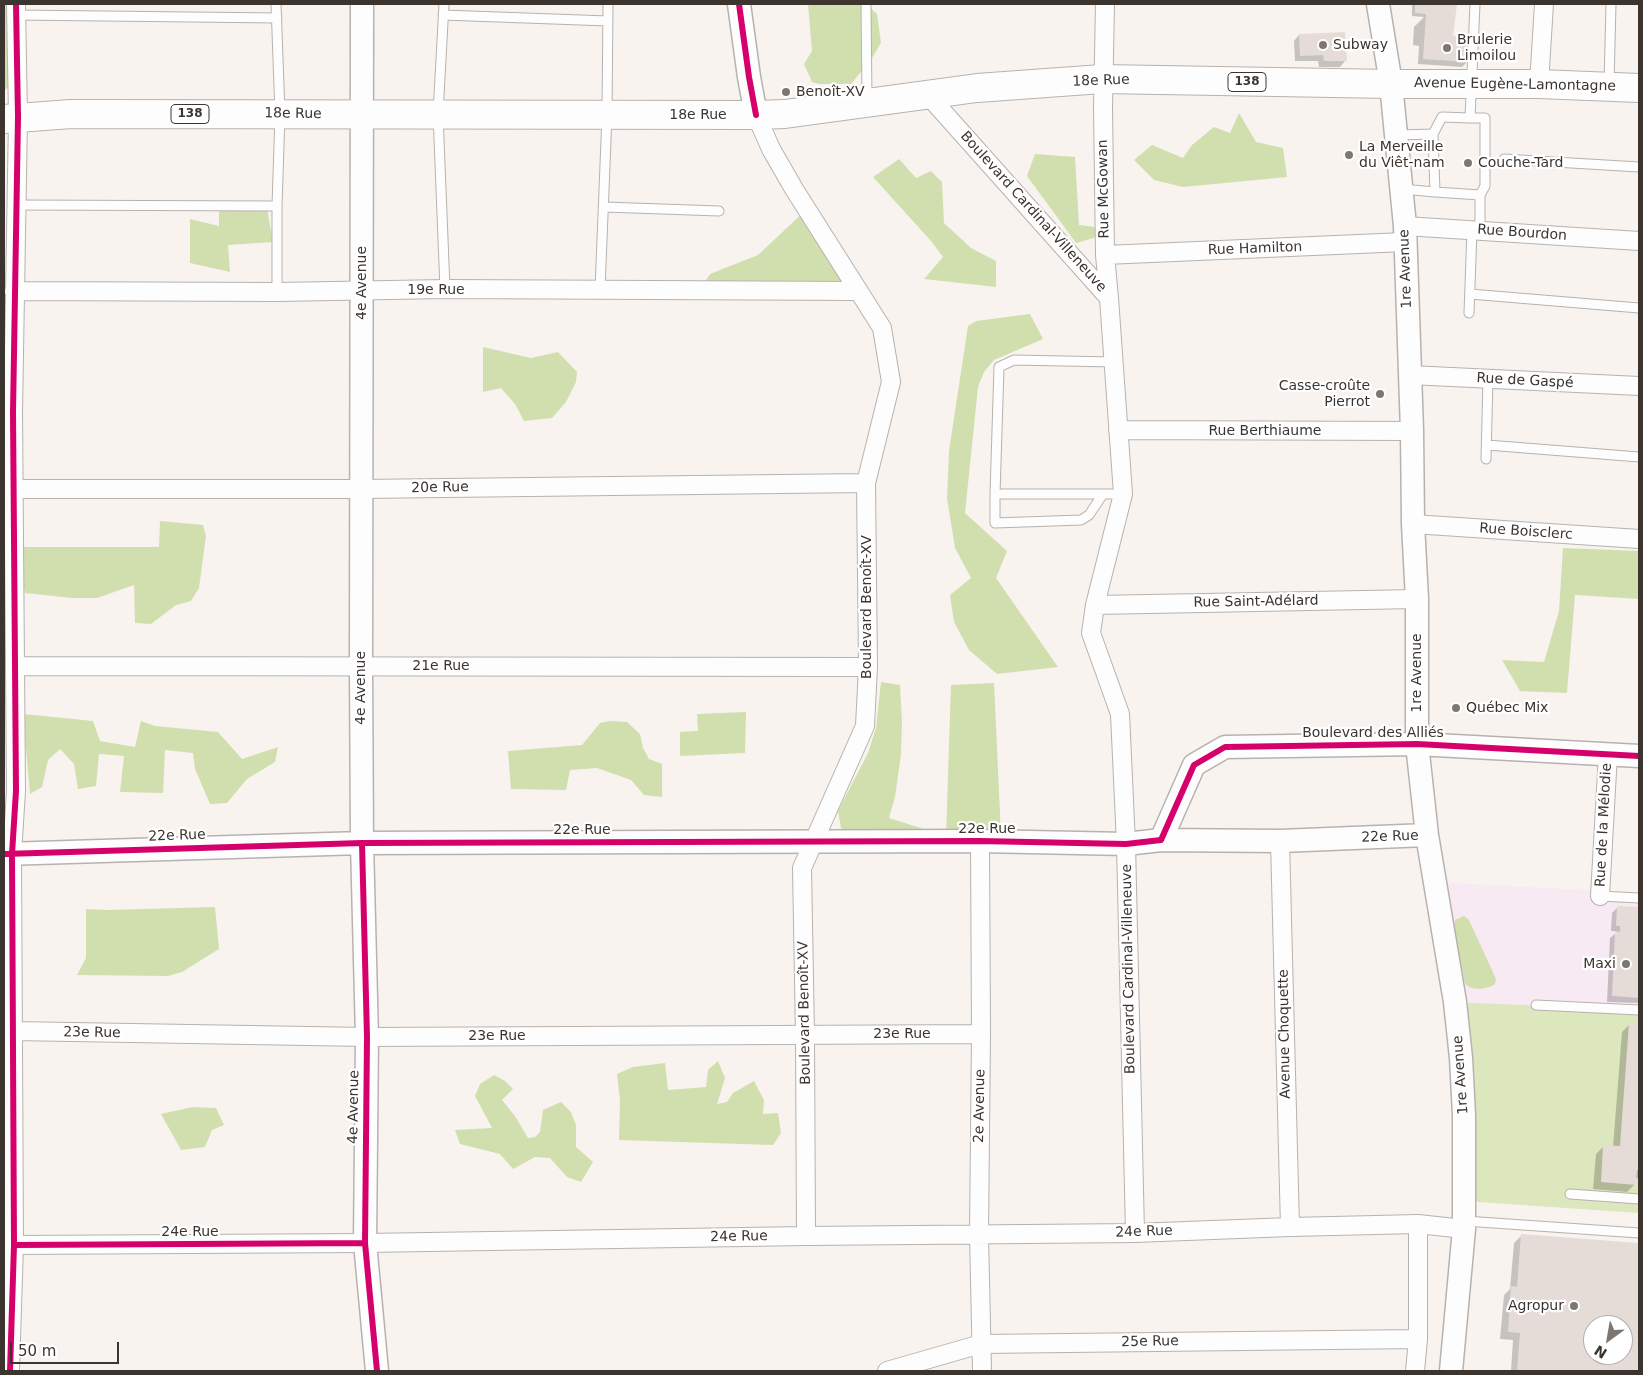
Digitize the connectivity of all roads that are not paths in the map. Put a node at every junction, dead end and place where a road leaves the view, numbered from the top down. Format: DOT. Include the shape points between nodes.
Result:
graph roads {
  1 [pos="276,4"];
  2 [pos="362,4"];
  3 [pos="444,4"];
  4 [pos="608,4"];
  5 [pos="739,4"];
  6 [pos="866,4"];
  7 [pos="1105,4"];
  8 [pos="1378,4"];
  9 [pos="1475,4"];
  10 [pos="1544,4"];
  11 [pos="1611,4"];
  12 [pos="16,9"];
  13 [pos="444,14"];
  14 [pos="277,18"];
  15 [pos="608,21"];
  16 [pos="1102,79"];
  17 [pos="1471,83"];
  18 [pos="1391,84"];
  19 [pos="1539,84"];
  20 [pos="1609,86"];
  21 [pos="1639,88"];
  22 [pos="927,94"];
  23 [pos="867,102"];
  24 [pos="280,114"];
  25 [pos="438,114"];
  26 [pos="363,115"];
  27 [pos="607,115"];
  28 [pos="756,115"];
  29 [pos="11,118"];
  30 [pos="1470,118"];
  31 [pos="1433,134"];
  32 [pos="1396,135"];
  33 [pos="1504,159"];
  34 [pos="1639,167"];
  35 [pos="1402,189"];
  36 [pos="1435,192"];
  37 [pos="1480,195"];
  38 [pos="16,205"];
  39 [pos="277,206"];
  40 [pos="604,207"];
  41 [pos="719,212"];
  42 [pos="1476,231"];
  43 [pos="1405,234"];
  44 [pos="1639,241"];
  45 [pos="1105,255"];
  46 [pos="444,289"];
  47 [pos="362,290"];
  48 [pos="600,290"];
  49 [pos="14,291"];
  50 [pos="858,291"];
  51 [pos="277,292"];
  52 [pos="1470,294"];
  53 [pos="1109,298"];
  54 [pos="1639,308"];
  55 [pos="1469,313"];
  56 [pos="1114,362"];
  57 [pos="1410,375"];
  58 [pos="1488,379"];
  59 [pos="1639,386"];
  60 [pos="1118,430"];
  61 [pos="1412,431"];
  62 [pos="1487,445"];
  63 [pos="1639,457"];
  64 [pos="1486,459"];
  65 [pos="866,483"];
  66 [pos="15,489"];
  67 [pos="361,489"];
  68 [pos="995,494"];
  69 [pos="1103,494"];
  70 [pos="1123,494"];
  71 [pos="1413,524"];
  72 [pos="1639,540"];
  73 [pos="1417,599"];
  74 [pos="1095,605"];
  75 [pos="15,666"];
  76 [pos="361,666"];
  77 [pos="868,667"];
  78 [pos="1417,744"];
  79 [pos="1608,754"];
  80 [pos="1639,756"];
  81 [pos="10,791"];
  82 [pos="1426,835"];
  83 [pos="1161,840"];
  84 [pos="980,841"];
  85 [pos="1280,841"];
  86 [pos="815,842"];
  87 [pos="362,843"];
  88 [pos="1126,844"];
  89 [pos="8,854"];
  90 [pos="1600,896"];
  91 [pos="1639,898"];
  92 [pos="1536,1005"];
  93 [pos="1639,1010"];
  94 [pos="13,1031"];
  95 [pos="981,1034"];
  96 [pos="805,1035"];
  97 [pos="367,1037"];
  98 [pos="1570,1194"];
  99 [pos="1639,1199"];
  100 [pos="1418,1224"];
  101 [pos="1464,1225"];
  102 [pos="1290,1227"];
  103 [pos="1135,1232"];
  104 [pos="1639,1233"];
  105 [pos="979,1234"];
  106 [pos="806,1236"];
  107 [pos="365,1243"];
  108 [pos="14,1245"];
  109 [pos="1418,1339"];
  110 [pos="981,1344"];
  111 [pos="10,1371"];
  112 [pos="377,1371"];
  113 [pos="887,1371"];
  114 [pos="982,1371"];
  115 [pos="1415,1371"];
  116 [pos="1451,1371"];
  1 -- 14 [label="lane"];
  2 -- 26 [label="street, 4e Avenue"];
  3 -- 13 [label="lane"];
  4 -- 15 [label="lane"];
  5 -- 28 [label="street, Boulevard Benoît-XV"];
  6 -- 23 [label="lane"];
  7 -- 16 [label="street"];
  8 -- 18 [label="street, 1re Avenue"];
  9 -- 17 [label="lane"];
  10 -- 19 [label="street"];
  11 -- 20 [label="lane"];
  12 -- 14 [label="lane"];
  12 -- 29 [label="street"];
  13 -- 15 [label="lane"];
  13 -- 25 [label="lane"];
  14 -- 24 [label="lane"];
  15 -- 27 [label="lane"];
  16 -- 18 [label="main road, 18e Rue / 138"];
  16 -- 22 [label="main road, 18e Rue / 138"];
  16 -- 45 [label="street, Rue McGowan"];
  17 -- 18 [label="main road, Avenue Eugène-Lamontagne / 138"];
  17 -- 19 [label="main road, Avenue Eugène-Lamontagne / 138"];
  17 -- 30 [label="lane"];
  18 -- 32 [label="street, 1re Avenue"];
  19 -- 20 [label="main road, Avenue Eugène-Lamontagne / 138"];
  20 -- 21 [label="main road, Avenue Eugène-Lamontagne / 138"];
  22 -- 23 [label="main road, 18e Rue / 138"];
  22 -- 53 [label="street, Boulevard Cardinal-Villeneuve"];
  23 -- 28 [label="main road, 18e Rue / 138"];
  24 -- 26 [label="main road, 18e Rue / 138"];
  24 -- 29 [label="main road, 18e Rue / 138" via="71,114"];
  24 -- 39 [label="lane"];
  25 -- 26 [label="main road, 18e Rue / 138"];
  25 -- 27 [label="main road, 18e Rue / 138"];
  25 -- 46 [label="lane"];
  26 -- 47 [label="street, 4e Avenue"];
  27 -- 28 [label="main road, 18e Rue / 138"];
  27 -- 40 [label="lane"];
  28 -- 50 [label="street, Boulevard Benoît-XV" via="771,150"];
  29 -- 38 [label="street"];
  30 -- 31 [label="lane" via="1442,117"];
  30 -- 37 [label="lane" via="1485,118 1485,186"];
  31 -- 32 [label="lane"];
  31 -- 36 [label="lane"];
  32 -- 35 [label="street, 1re Avenue"];
  33 -- 34 [label="lane"];
  35 -- 36 [label="lane"];
  35 -- 43 [label="street, 1re Avenue"];
  36 -- 37 [label="lane"];
  37 -- 42 [label="lane"];
  38 -- 39 [label="lane"];
  38 -- 49 [label="street"];
  39 -- 51 [label="lane"];
  40 -- 41 [label="lane"];
  40 -- 48 [label="lane"];
  42 -- 43 [label="street, Rue Bourdon"];
  42 -- 44 [label="street, Rue Bourdon"];
  42 -- 52 [label="lane"];
  43 -- 45 [label="street, Rue Hamilton"];
  43 -- 57 [label="street, 1re Avenue"];
  45 -- 53 [label="street, Rue McGowan"];
  46 -- 47 [label="street, 19e Rue"];
  46 -- 48 [label="street, 19e Rue"];
  47 -- 51 [label="street, 19e Rue"];
  47 -- 67 [label="street, 4e Avenue"];
  48 -- 50 [label="street, 19e Rue"];
  49 -- 51 [label="street, 19e Rue"];
  49 -- 66 [label="street"];
  50 -- 65 [label="street, Boulevard Benoît-XV" via="882,328 891,382"];
  52 -- 54 [label="lane"];
  52 -- 55 [label="lane"];
  53 -- 56 [label="street, Boulevard Cardinal-Villeneuve"];
  56 -- 60 [label="street, Boulevard Cardinal-Villeneuve"];
  56 -- 68 [label="lane" via="1014,360 999,367"];
  57 -- 58 [label="street, Rue de Gaspé"];
  57 -- 61 [label="street, 1re Avenue"];
  58 -- 59 [label="street, Rue de Gaspé"];
  58 -- 62 [label="lane"];
  60 -- 61 [label="street, Rue Berthiaume"];
  60 -- 70 [label="street, Boulevard Cardinal-Villeneuve"];
  61 -- 71 [label="street, 1re Avenue"];
  62 -- 63 [label="lane"];
  62 -- 64 [label="lane"];
  65 -- 67 [label="street, 20e Rue"];
  65 -- 77 [label="street, Boulevard Benoît-XV"];
  66 -- 67 [label="street, 20e Rue"];
  66 -- 75 [label="street"];
  67 -- 76 [label="street, 4e Avenue"];
  68 -- 69 [label="lane"];
  68 -- 69 [label="lane" via="995,523 1081,520"];
  69 -- 70 [label="lane"];
  70 -- 74 [label="street, Boulevard Cardinal-Villeneuve"];
  71 -- 72 [label="street, Rue Boisclerc"];
  71 -- 73 [label="street, 1re Avenue"];
  73 -- 74 [label="street, Rue Saint-Adélard"];
  73 -- 78 [label="street, 1re Avenue"];
  74 -- 88 [label="street, Boulevard Cardinal-Villeneuve" via="1092,633 1120,714"];
  75 -- 76 [label="street, 21e Rue"];
  75 -- 81 [label="street"];
  76 -- 77 [label="street, 21e Rue"];
  76 -- 87 [label="street, 4e Avenue"];
  77 -- 86 [label="street, Boulevard Benoît-XV" via="865,726"];
  78 -- 79 [label="street, Boulevard des Alliés"];
  78 -- 82 [label="street, 1re Avenue"];
  78 -- 83 [label="street, Boulevard des Alliés" via="1225,747 1194,765"];
  79 -- 80 [label="street, Boulevard des Alliés"];
  79 -- 90 [label="street, Rue de la Mélodie"];
  81 -- 89 [label="street"];
  82 -- 85 [label="street, 22e Rue"];
  82 -- 101 [label="street, 1re Avenue" via="1454,997 1461,1058"];
  83 -- 85 [label="street, 22e Rue"];
  83 -- 88 [label="street, 22e Rue"];
  84 -- 86 [label="street, 22e Rue"];
  84 -- 88 [label="street, 22e Rue"];
  84 -- 95 [label="street, 2e Avenue"];
  85 -- 102 [label="street, Avenue Choquette"];
  86 -- 87 [label="street, 22e Rue"];
  86 -- 96 [label="street, Boulevard Benoît-XV" via="802,868"];
  87 -- 89 [label="street, 22e Rue"];
  87 -- 97 [label="street, 4e Avenue"];
  88 -- 103 [label="street, Boulevard Cardinal-Villeneuve"];
  89 -- 94 [label="street"];
  90 -- 91 [label="lane"];
  92 -- 93 [label="lane"];
  94 -- 97 [label="street, 23e Rue"];
  94 -- 108 [label="street"];
  95 -- 96 [label="street, 23e Rue"];
  95 -- 105 [label="street, 2e Avenue"];
  96 -- 97 [label="street, 23e Rue"];
  96 -- 106 [label="street, Boulevard Benoît-XV"];
  97 -- 107 [label="street, 4e Avenue"];
  98 -- 99 [label="lane"];
  100 -- 101 [label="street, 24e Rue"];
  100 -- 102 [label="street, 24e Rue"];
  100 -- 109 [label="street"];
  101 -- 104 [label="lane"];
  101 -- 116 [label="street, 1re Avenue"];
  102 -- 103 [label="street, 24e Rue"];
  103 -- 105 [label="street, 24e Rue"];
  105 -- 106 [label="street, 24e Rue"];
  105 -- 110 [label="street, 2e Avenue"];
  106 -- 107 [label="street, 24e Rue"];
  107 -- 108 [label="street, 24e Rue"];
  107 -- 112 [label="street, 4e Avenue"];
  108 -- 111 [label="street"];
  109 -- 110 [label="street, 25e Rue"];
  109 -- 115 [label="street"];
  110 -- 113 [label="street, 25e Rue"];
  110 -- 114 [label="street, 2e Avenue"];
}
